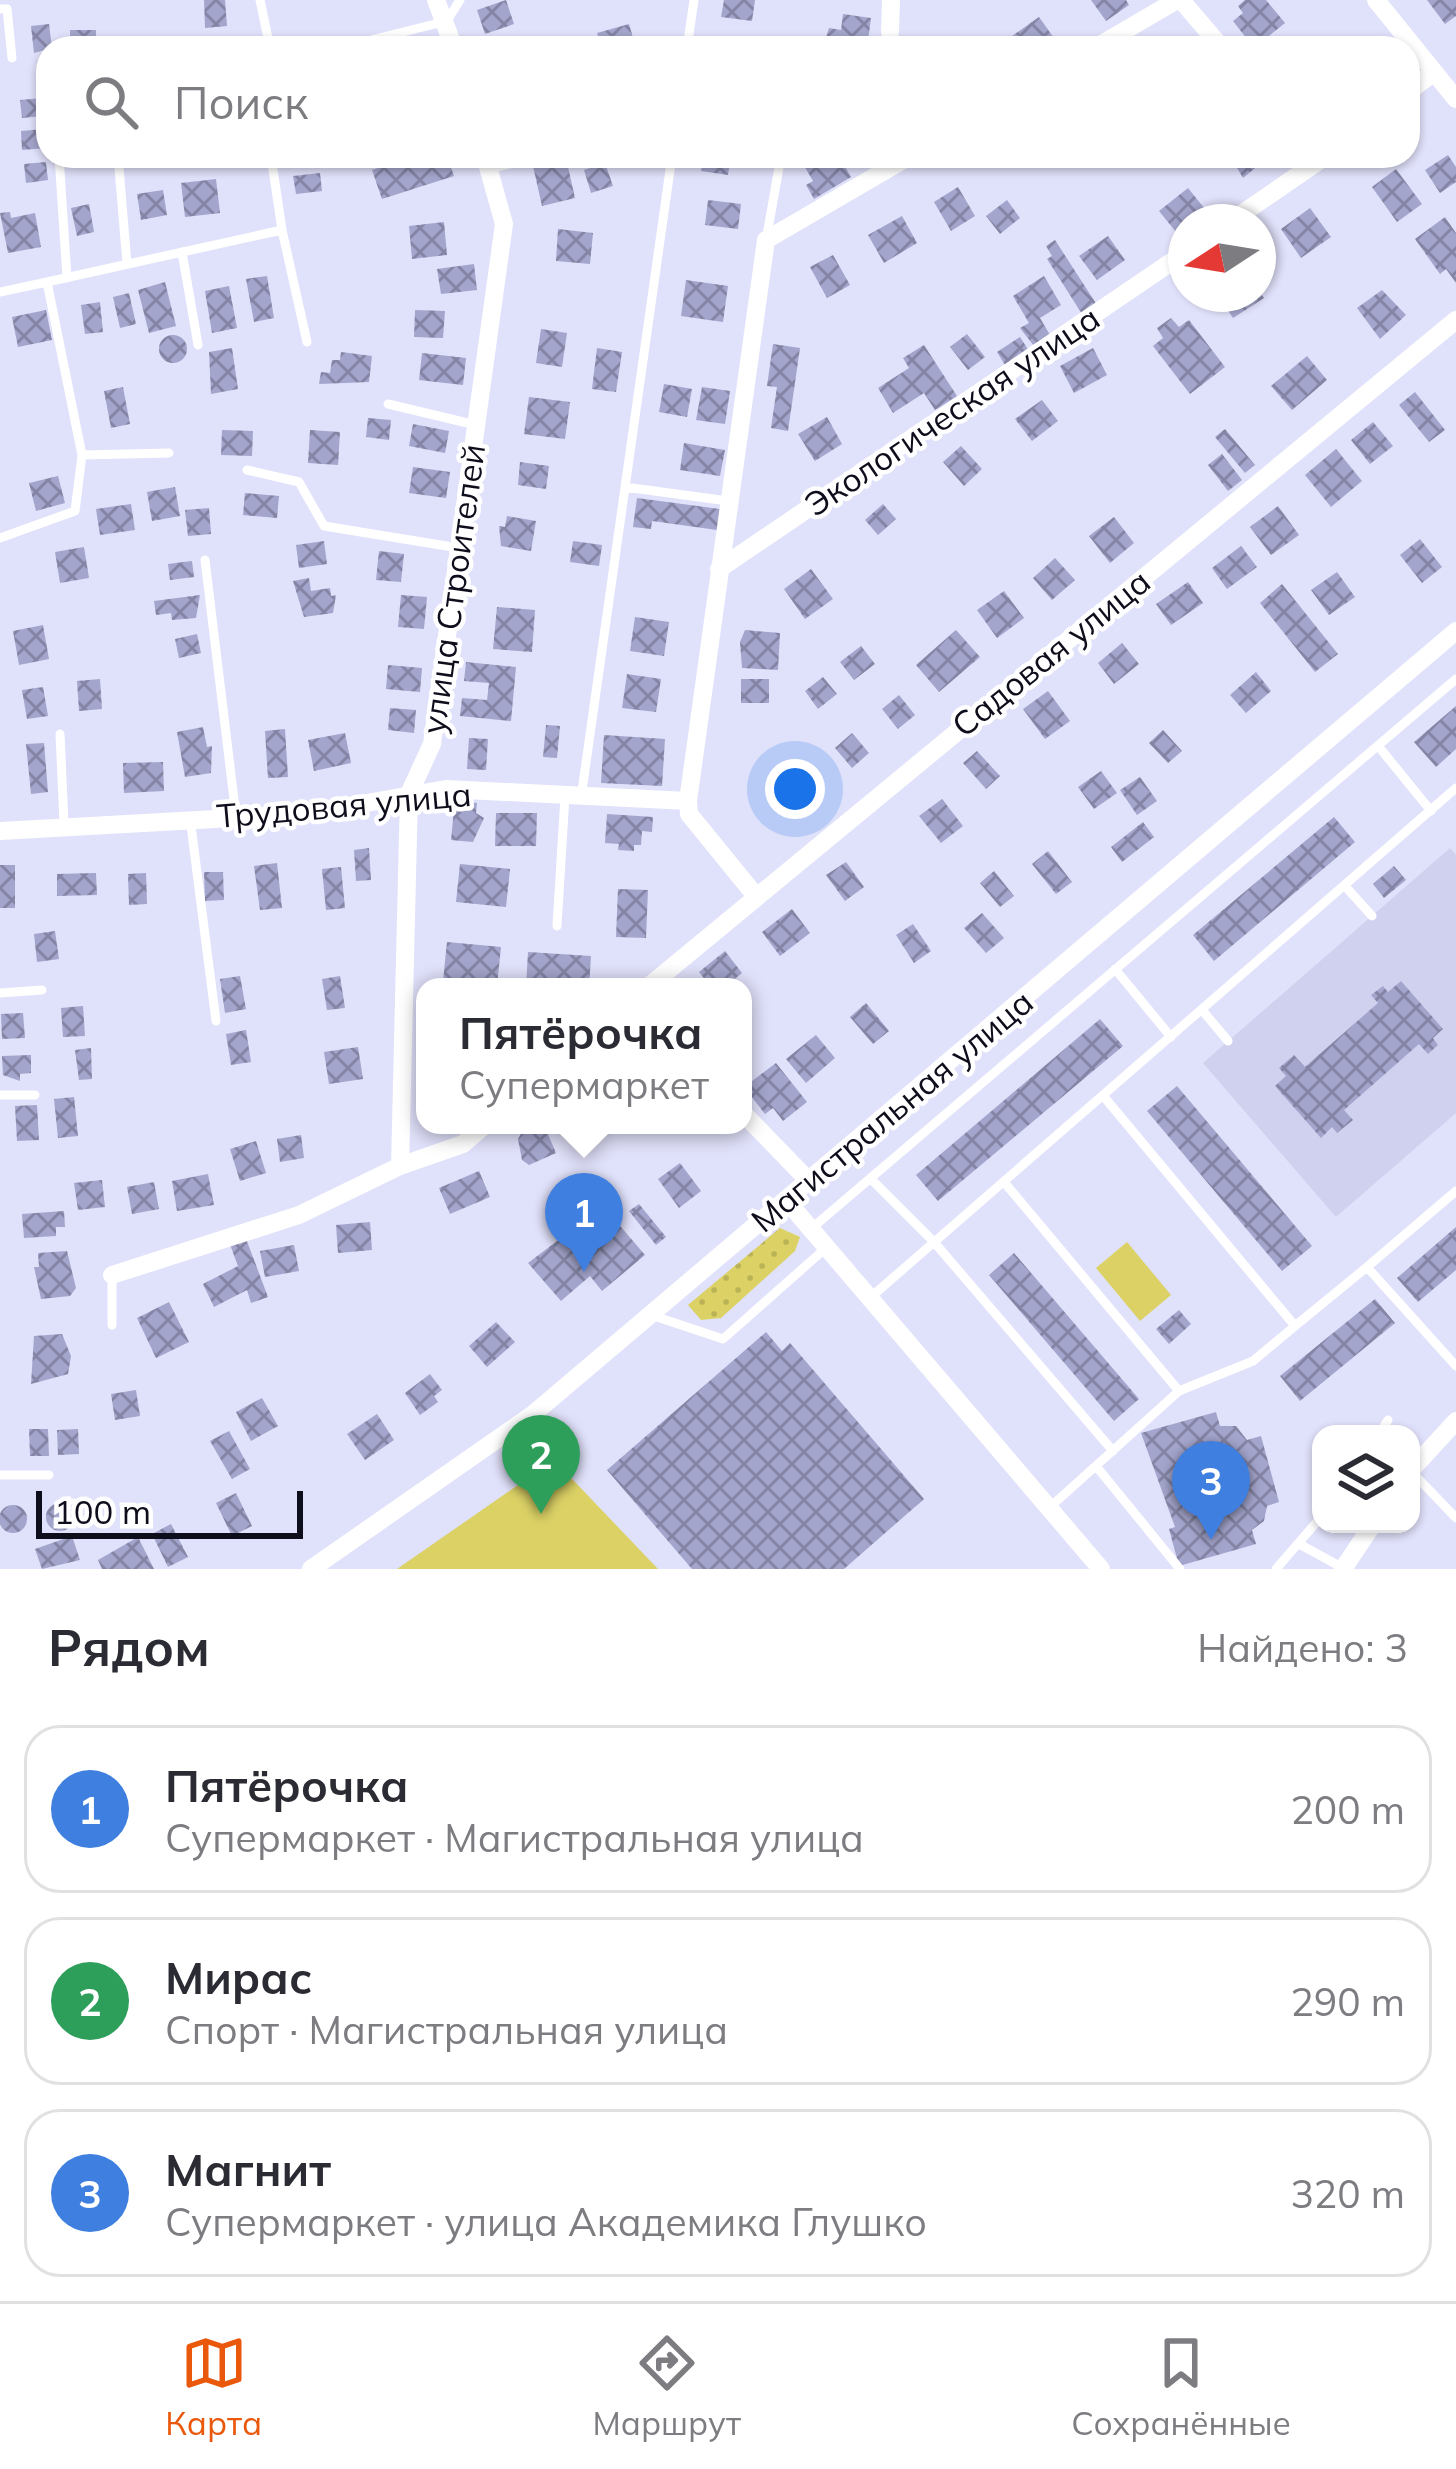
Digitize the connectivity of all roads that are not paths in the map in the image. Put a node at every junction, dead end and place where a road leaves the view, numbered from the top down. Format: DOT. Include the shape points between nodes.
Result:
graph roads {
  1 [pos="260,0"];
  2 [pos="436,0"];
  3 [pos="460,0"];
  4 [pos="694,0"];
  5 [pos="891,0"];
  6 [pos="1179,0"];
  7 [pos="1376,0"];
  8 [pos="0,9"];
  9 [pos="446,21"];
  10 [pos="890,32"];
  11 [pos="268,36"];
  12 [pos="387,36"];
  13 [pos="450,36"];
  14 [pos="689,36"];
  15 [pos="1116,36"];
  16 [pos="1211,36"];
  17 [pos="1405,36"];
  18 [pos="1420,55"];
  19 [pos="12,58"];
  20 [pos="1434,72"];
  21 [pos="1420,83"];
  22 [pos="1456,99"];
  23 [pos="60,168"];
  24 [pos="119,168"];
  25 [pos="273,168"];
  26 [pos="488,168"];
  27 [pos="670,168"];
  28 [pos="780,168"];
  29 [pos="889,168"];
  30 [pos="1305,168"];
  31 [pos="1255,204"];
  32 [pos="282,230"];
  33 [pos="766,240"];
  34 [pos="182,252"];
  35 [pos="127,264"];
  36 [pos="1168,264"];
  37 [pos="67,278"];
  38 [pos="47,282"];
  39 [pos="0,292"];
  40 [pos="1456,320"];
  41 [pos="307,342"];
  42 [pos="198,345"];
  43 [pos="388,404"];
  44 [pos="476,425"];
  45 [pos="170,453"];
  46 [pos="82,455"];
  47 [pos="247,470"];
  48 [pos="625,487"];
  49 [pos="728,500"];
  50 [pos="0,538"];
  51 [pos="459,548"];
  52 [pos="206,560"];
  53 [pos="718,569"];
  54 [pos="1456,631"];
  55 [pos="1456,679"];
  56 [pos="60,734"];
  57 [pos="1379,747"];
  58 [pos="1456,788"];
  59 [pos="409,794"];
  60 [pos="573,797"];
  61 [pos="688,801"];
  62 [pos="1431,811"];
  63 [pos="236,817"];
  64 [pos="190,818"];
  65 [pos="64,824"];
  66 [pos="0,831"];
  67 [pos="1345,886"];
  68 [pos="755,896"];
  69 [pos="1372,916"];
  70 [pos="557,926"];
  71 [pos="1115,969"];
  72 [pos="661,978"];
  73 [pos="42,990"];
  74 [pos="0,993"];
  75 [pos="1202,1010"];
  76 [pos="216,1021"];
  77 [pos="1171,1037"];
  78 [pos="1228,1041"];
  79 [pos="0,1095"];
  80 [pos="35,1095"];
  81 [pos="1105,1098"];
  82 [pos="752,1122"];
  83 [pos="475,1134"];
  84 [pos="400,1166"];
  85 [pos="871,1179"];
  86 [pos="808,1180"];
  87 [pos="1004,1182"];
  88 [pos="1456,1191"];
  89 [pos="787,1201"];
  90 [pos="811,1228"];
  91 [pos="934,1242"];
  92 [pos="827,1247"];
  93 [pos="1367,1267"];
  94 [pos="112,1274"];
  95 [pos="871,1297"];
  96 [pos="651,1315"];
  97 [pos="112,1325"];
  98 [pos="1295,1326"];
  99 [pos="1456,1366"];
  100 [pos="1179,1391"];
  101 [pos="532,1415"];
  102 [pos="1388,1420"];
  103 [pos="1456,1421"];
  104 [pos="1384,1425"];
  105 [pos="557,1445"];
  106 [pos="1113,1450"];
  107 [pos="1420,1460"];
  108 [pos="1096,1466"];
  109 [pos="49,1474"];
  110 [pos="0,1475"];
  111 [pos="1420,1480"];
  112 [pos="1049,1508"];
  113 [pos="1456,1518"];
  114 [pos="1312,1529"];
  115 [pos="1367,1533"];
  116 [pos="1301,1545"];
  117 [pos="1343,1568"];
  118 [pos="311,1569"];
  119 [pos="1101,1569"];
  120 [pos="1180,1569"];
  121 [pos="1276,1569"];
  1 -- 11 [label="lane"];
  2 -- 9 [label="street"];
  3 -- 9 [label="lane"];
  4 -- 14 [label="lane"];
  5 -- 10 [label="street"];
  6 -- 15 [label="street"];
  6 -- 16 [label="street"];
  7 -- 17 [label="street"];
  8 -- 19 [label="lane" via="7,9"];
  9 -- 12 [label="lane"];
  9 -- 13 [label="street"];
  18 -- 20 [label="street"];
  20 -- 21 [label="street"];
  20 -- 22 [label="street"];
  23 -- 37 [label="lane"];
  24 -- 35 [label="lane"];
  25 -- 32 [label="lane"];
  26 -- 44 [label="street, улица Строителей" via="504,224"];
  27 -- 48 [label="lane"];
  28 -- 33 [label="lane"];
  29 -- 33 [label="street"];
  30 -- 31 [label="street"];
  32 -- 34 [label="lane"];
  32 -- 41 [label="lane"];
  33 -- 49 [label="street"];
  34 -- 35 [label="lane"];
  34 -- 42 [label="lane"];
  35 -- 37 [label="lane"];
  36 -- 53 [label="street, Экологическая улица"];
  37 -- 38 [label="lane"];
  38 -- 39 [label="lane"];
  38 -- 46 [label="lane"];
  40 -- 68 [label="street, Садовая улица"];
  43 -- 44 [label="lane"];
  44 -- 51 [label="street, улица Строителей"];
  45 -- 46 [label="lane"];
  46 -- 50 [label="lane" via="76,511"];
  47 -- 51 [label="lane" via="299,482 324,526"];
  48 -- 49 [label="lane"];
  48 -- 60 [label="lane"];
  49 -- 53 [label="street"];
  51 -- 59 [label="street, улица Строителей" via="432,744"];
  52 -- 63 [label="lane"];
  53 -- 61 [label="street"];
  54 -- 86 [label="street, Магистральная улица"];
  55 -- 57 [label="lane"];
  56 -- 65 [label="lane"];
  57 -- 62 [label="lane"];
  57 -- 71 [label="lane"];
  58 -- 62 [label="lane"];
  59 -- 60 [label="street, Трудовая улица"];
  59 -- 63 [label="street, Трудовая улица"];
  59 -- 84 [label="street, улица Строителей"];
  60 -- 61 [label="street, Трудовая улица"];
  60 -- 70 [label="lane"];
  61 -- 68 [label="street" via="689,814"];
  62 -- 67 [label="lane"];
  63 -- 64 [label="street, Трудовая улица"];
  64 -- 65 [label="street, Трудовая улица"];
  64 -- 76 [label="lane"];
  65 -- 66 [label="street, Трудовая улица"];
  67 -- 69 [label="lane"];
  67 -- 75 [label="lane"];
  68 -- 72 [label="street, Садовая улица"];
  71 -- 77 [label="lane"];
  71 -- 85 [label="lane"];
  73 -- 74 [label="lane"];
  75 -- 77 [label="lane"];
  75 -- 78 [label="lane"];
  77 -- 81 [label="lane"];
  79 -- 80 [label="lane"];
  81 -- 87 [label="lane"];
  81 -- 98 [label="lane"];
  82 -- 86 [label="street"];
  83 -- 84 [label="street"];
  84 -- 94 [label="street" via="299,1215"];
  85 -- 90 [label="lane"];
  85 -- 91 [label="lane"];
  86 -- 89 [label="street, Магистральная улица"];
  87 -- 91 [label="lane"];
  87 -- 100 [label="lane"];
  88 -- 93 [label="lane"];
  89 -- 90 [label="street"];
  89 -- 96 [label="street, Магистральная улица"];
  90 -- 92 [label="street"];
  91 -- 95 [label="lane"];
  91 -- 106 [label="lane"];
  92 -- 95 [label="street"];
  92 -- 96 [label="lane" via="723,1339"];
  93 -- 98 [label="lane"];
  93 -- 99 [label="lane"];
  94 -- 97 [label="lane"];
  95 -- 112 [label="street"];
  96 -- 101 [label="street, Магистральная улица"];
  98 -- 100 [label="lane" via="1253,1361"];
  100 -- 106 [label="lane"];
  101 -- 105 [label="lane"];
  101 -- 118 [label="street, Магистральная улица"];
  102 -- 104 [label="lane"];
  103 -- 107 [label="street"];
  106 -- 108 [label="lane"];
  108 -- 112 [label="lane"];
  108 -- 120 [label="lane"];
  109 -- 110 [label="lane"];
  111 -- 113 [label="lane"];
  112 -- 119 [label="street"];
  114 -- 116 [label="lane"];
  115 -- 117 [label="street"];
  116 -- 117 [label="lane"];
  116 -- 121 [label="lane"];
}
